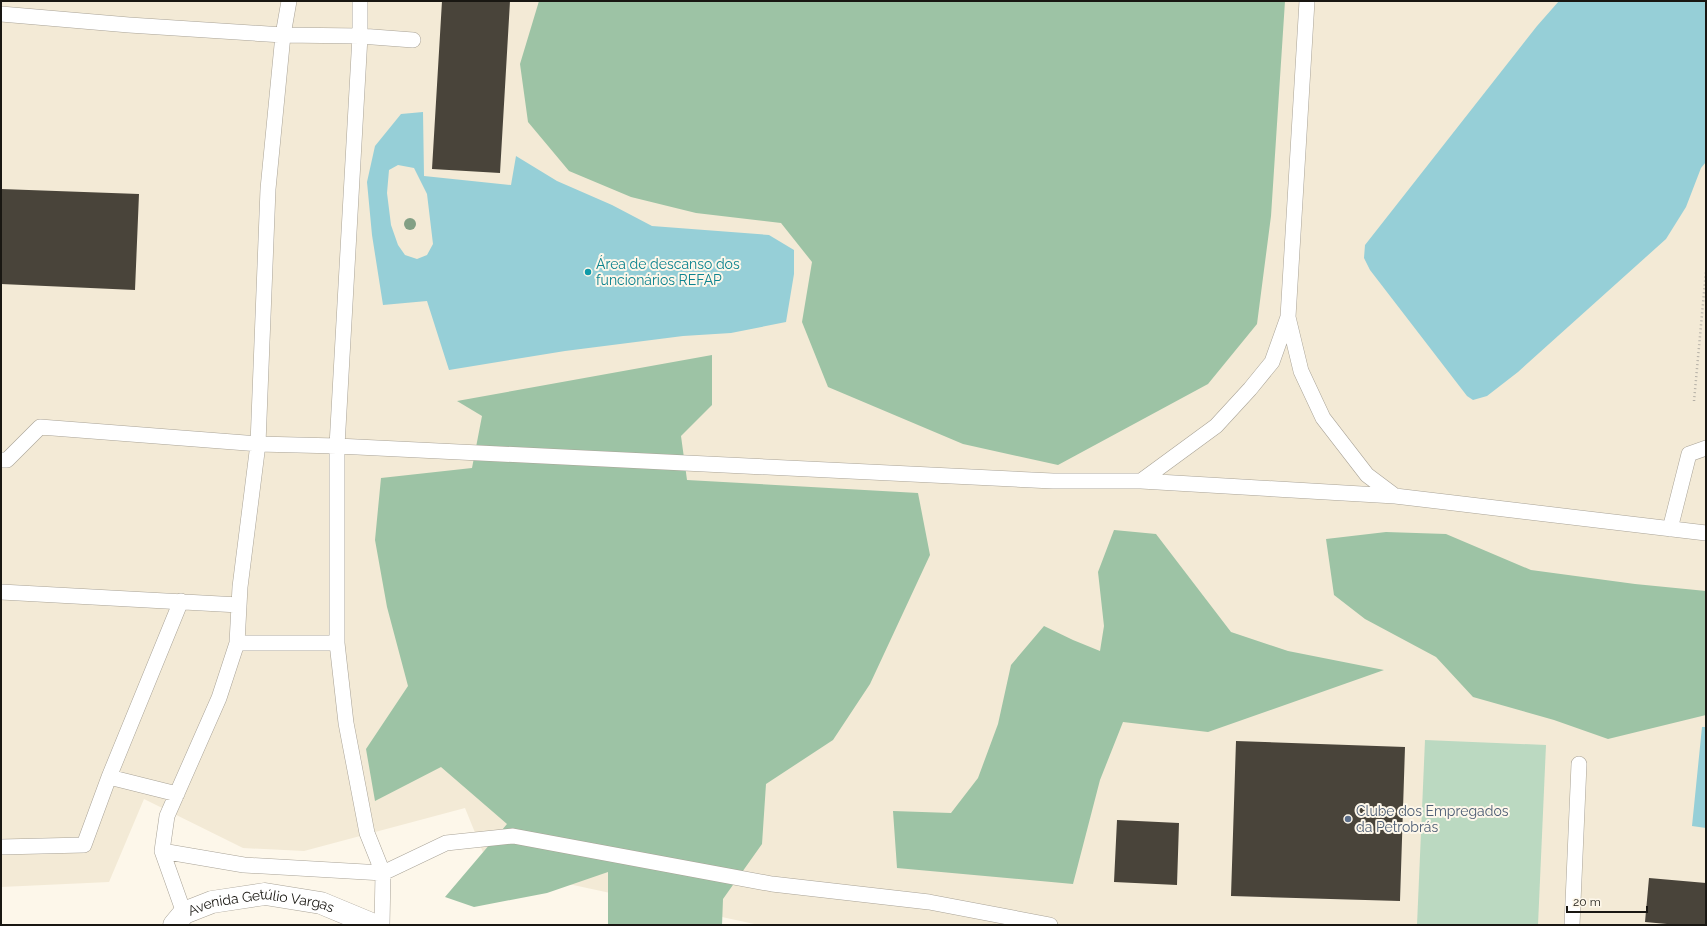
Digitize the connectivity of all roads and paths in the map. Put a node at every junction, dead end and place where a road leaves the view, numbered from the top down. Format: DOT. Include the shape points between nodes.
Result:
graph roads {
  1 [pos="289,1"];
  2 [pos="360,1"];
  3 [pos="1307,1"];
  4 [pos="1,14"];
  5 [pos="283,34"];
  6 [pos="360,36"];
  7 [pos="413,40"];
  8 [pos="1706,271"];
  9 [pos="1288,317"];
  10 [pos="1694,401"];
  11 [pos="258,444"];
  12 [pos="337,446"];
  13 [pos="1706,448"];
  14 [pos="1,460"];
  15 [pos="1141,481"];
  16 [pos="1394,496"];
  17 [pos="1670,529"];
  18 [pos="1706,533"];
  19 [pos="1,592"];
  20 [pos="180,601"];
  21 [pos="239,605"];
  22 [pos="237,643"];
  23 [pos="337,643"];
  24 [pos="1579,764"];
  25 [pos="109,777"];
  26 [pos="177,794"];
  27 [pos="1,847"];
  28 [pos="162,851"];
  29 [pos="383,873"];
  30 [pos="179,919"];
  31 [pos="374,925"];
  32 [pos="382,925"];
  33 [pos="1050,925"];
  34 [pos="1572,925"];
  1 -- 5 [label="lane"];
  2 -- 6 [label="lane"];
  3 -- 9 [label="lane"];
  4 -- 5 [label="lane"];
  5 -- 6 [label="lane"];
  5 -- 11 [label="lane" via="268,189"];
  6 -- 7 [label="lane"];
  6 -- 12 [label="lane"];
  8 -- 10 [label="path"];
  9 -- 15 [label="lane" via="1272,362 1250,389 1216,426"];
  9 -- 16 [label="lane" via="1301,371 1323,418 1367,475"];
  11 -- 12 [label="lane"];
  11 -- 14 [label="lane" via="40,427 7,460"];
  11 -- 21 [label="lane"];
  12 -- 15 [label="lane" via="1053,481"];
  12 -- 23 [label="lane"];
  13 -- 17 [label="lane" via="1689,454"];
  15 -- 16 [label="lane"];
  16 -- 17 [label="lane"];
  17 -- 18 [label="lane"];
  19 -- 20 [label="lane"];
  20 -- 21 [label="lane"];
  20 -- 25 [label="lane"];
  21 -- 22 [label="lane"];
  22 -- 23 [label="lane"];
  22 -- 26 [label="lane" via="218,698"];
  23 -- 29 [label="lane" via="346,723 367,833"];
  24 -- 34 [label="lane"];
  25 -- 26 [label="lane"];
  25 -- 27 [label="lane" via="84,845"];
  26 -- 28 [label="lane" via="167,816"];
  28 -- 29 [label="lane" via="244,865"];
  28 -- 30 [label="lane"];
  29 -- 32 [label="lane"];
  29 -- 33 [label="lane" via="446,843 513,836 772,884 929,902"];
  30 -- 31 [label="main road, Avenida Getúlio Vargas" via="212,902 265,894 321,903"];
}
